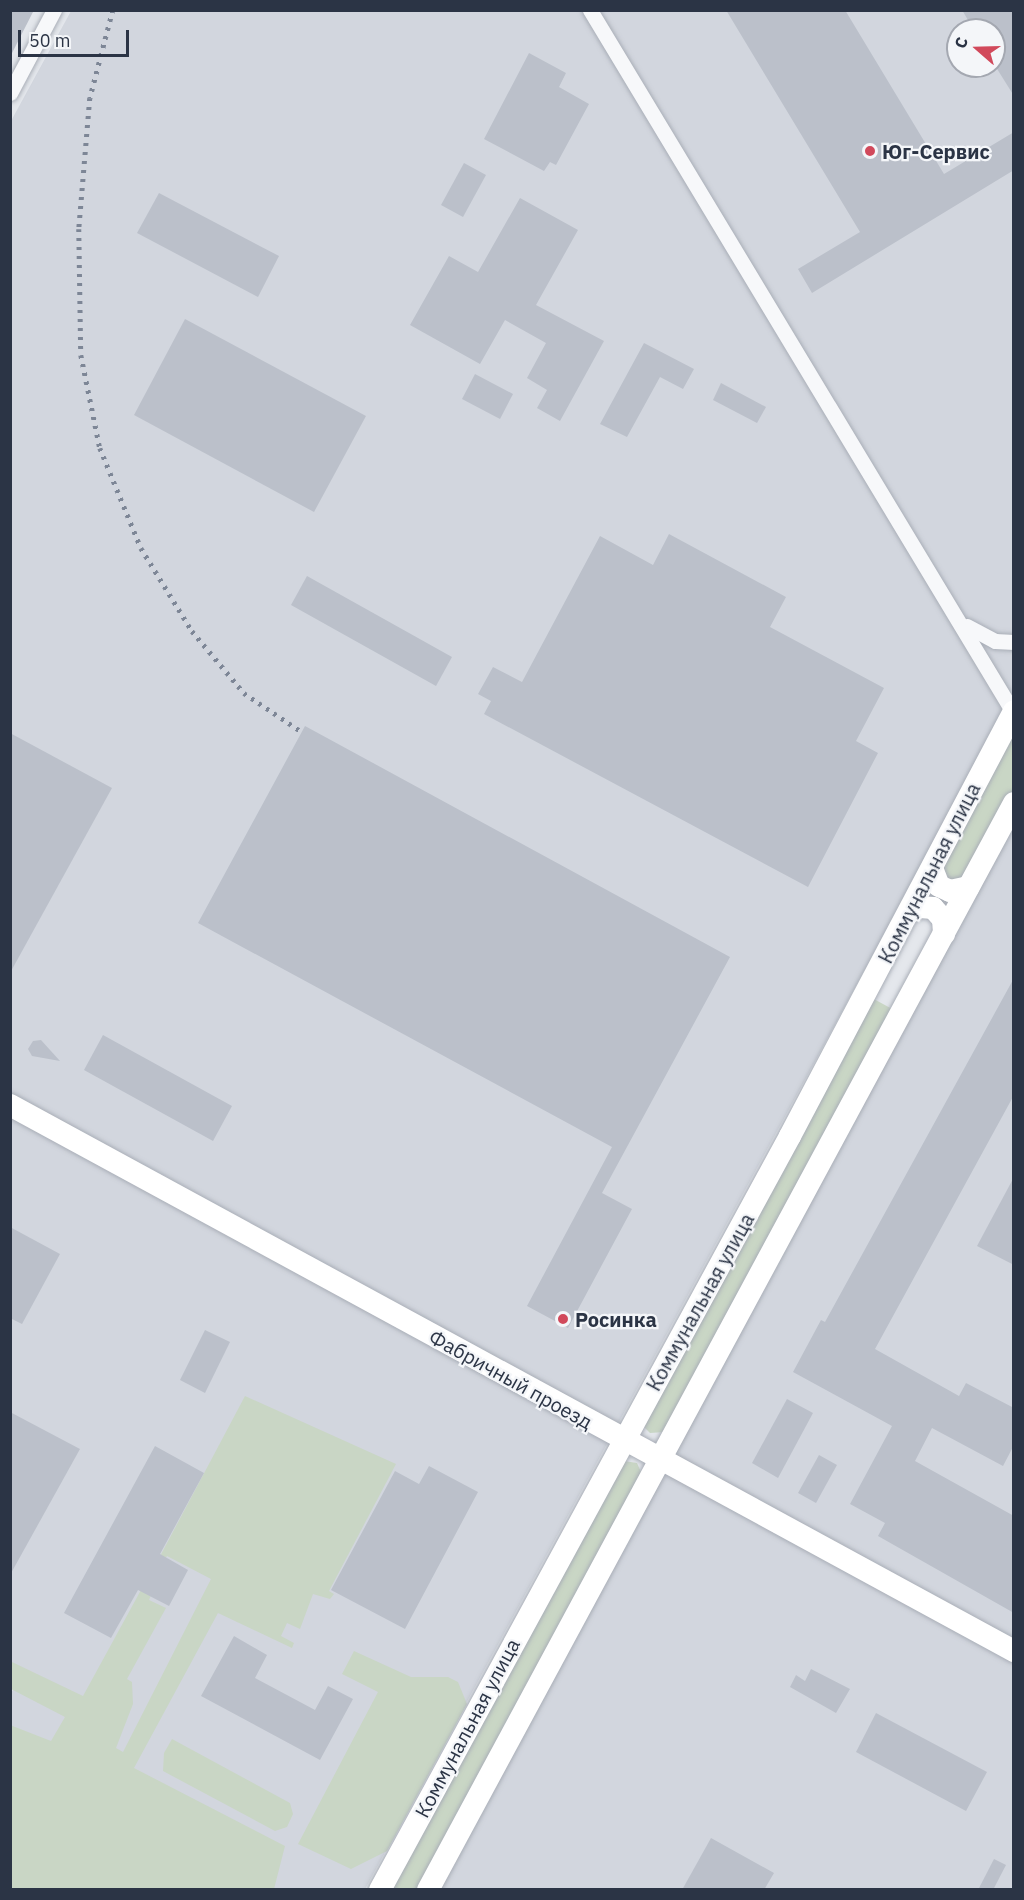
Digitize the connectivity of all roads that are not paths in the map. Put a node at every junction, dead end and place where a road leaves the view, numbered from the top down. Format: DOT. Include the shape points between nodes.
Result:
graph roads {
  1 [pos="54,10"];
  2 [pos="590,10"];
  3 [pos="10,93"];
  4 [pos="963,623"];
  5 [pos="1014,642"];
  6 [pos="1013,711"];
  7 [pos="1014,803"];
  8 [pos="932,868"];
  9 [pos="969,887"];
  10 [pos="910,912"];
  11 [pos="945,934"];
  12 [pos="10,1105"];
  13 [pos="624,1441"];
  14 [pos="660,1460"];
  15 [pos="1014,1651"];
  16 [pos="380,1890"];
  17 [pos="428,1890"];
  1 -- 3 [label="street"];
  2 -- 4 [label="street"];
  4 -- 5 [label="street" via="994,641"];
  4 -- 6 [label="street"];
  6 -- 8 [label="main road, Коммунальная улица"];
  7 -- 9 [label="main road, Коммунальная улица"];
  8 -- 9 [label="main road" via="939,886 958,892"];
  8 -- 10 [label="main road, Коммунальная улица"];
  9 -- 11 [label="main road, Коммунальная улица"];
  10 -- 11 [label="main road" via="920,907 933,908 943,919"];
  10 -- 13 [label="main road, Коммунальная улица"];
  11 -- 14 [label="main road, Коммунальная улица"];
  12 -- 13 [label="main road, Фабричный проезд"];
  13 -- 14 [label="main road, Фабричный проезд"];
  13 -- 16 [label="main road, Коммунальная улица"];
  14 -- 15 [label="main road, Фабричный проезд"];
  14 -- 17 [label="main road, Коммунальная улица"];
}
